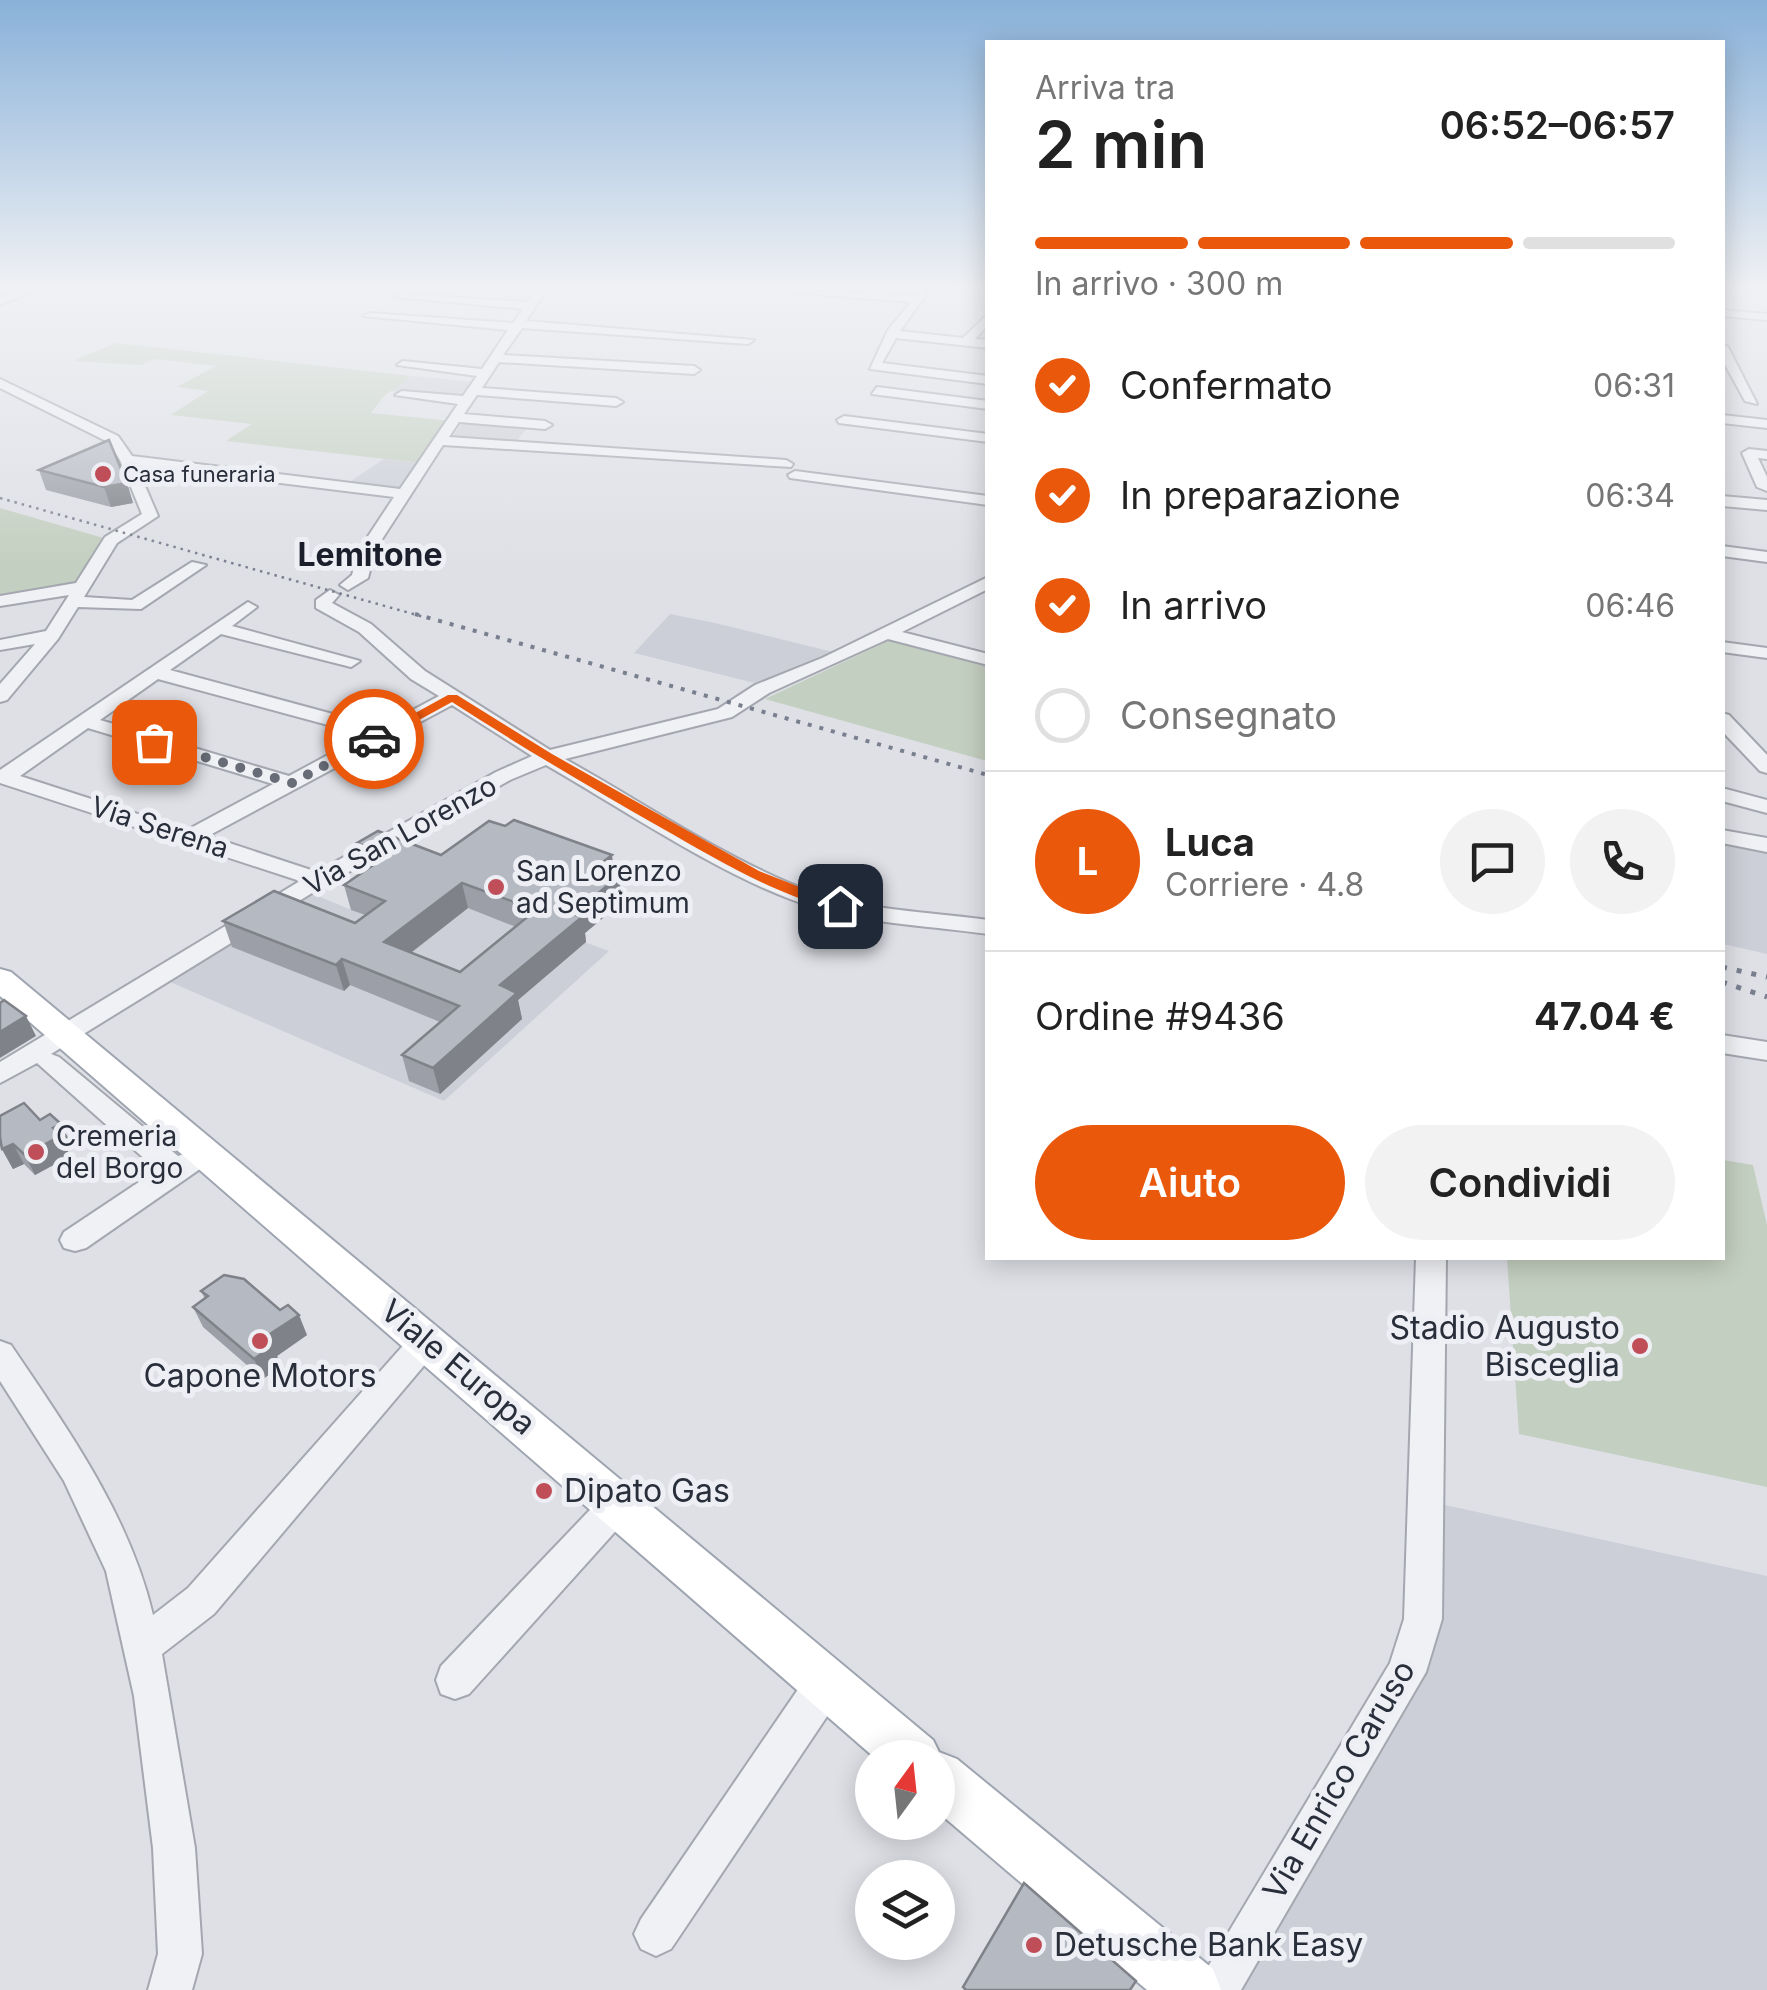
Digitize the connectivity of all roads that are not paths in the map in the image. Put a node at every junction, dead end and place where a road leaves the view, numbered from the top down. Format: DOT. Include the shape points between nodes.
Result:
graph roads {
  1 [pos="483,380"];
  2 [pos="647,380"];
  3 [pos="1739,380"];
  4 [pos="0,382"];
  5 [pos="671,382"];
  6 [pos="877,391"];
  7 [pos="402,395"];
  8 [pos="472,396"];
  9 [pos="1728,399"];
  10 [pos="616,402"];
  11 [pos="1760,402"];
  12 [pos="985,405"];
  13 [pos="458,418"];
  14 [pos="1725,419"];
  15 [pos="844,420"];
  16 [pos="1767,424"];
  17 [pos="546,425"];
  18 [pos="985,438"];
  19 [pos="443,440"];
  20 [pos="1767,455"];
  21 [pos="128,460"];
  22 [pos="1764,487"];
  23 [pos="406,494"];
  24 [pos="1725,500"];
  25 [pos="985,501"];
  26 [pos="1767,505"];
  27 [pos="1725,551"];
  28 [pos="1767,557"];
  29 [pos="198,565"];
  30 [pos="985,583"];
  31 [pos="348,585"];
  32 [pos="78,594"];
  33 [pos="330,595"];
  34 [pos="0,601"];
  35 [pos="248,607"];
  36 [pos="218,628"];
  37 [pos="884,633"];
  38 [pos="52,635"];
  39 [pos="0,645"];
  40 [pos="1725,647"];
  41 [pos="1767,653"];
  42 [pos="985,659"];
  43 [pos="351,662"];
  44 [pos="154,672"];
  45 [pos="0,696"];
  46 [pos="452,697"];
  47 [pos="84,721"];
  48 [pos="1725,722"];
  49 [pos="383,734"];
  50 [pos="547,757"];
  51 [pos="1767,767"];
  52 [pos="2,777"];
  53 [pos="292,783"];
  54 [pos="1725,795"];
  55 [pos="1767,807"];
  56 [pos="192,836"];
  57 [pos="1725,837"];
  58 [pos="1767,845"];
  59 [pos="320,880"];
  60 [pos="985,927"];
  61 [pos="0,979"];
  62 [pos="1725,1044"];
  63 [pos="65,1048"];
  64 [pos="1767,1051"];
  65 [pos="0,1074"];
  66 [pos="0,1092"];
  67 [pos="190,1163"];
  68 [pos="75,1240"];
  69 [pos="1431,1260"];
  70 [pos="426,1340"];
  71 [pos="4,1370"];
  72 [pos="620,1503"];
  73 [pos="141,1647"];
  74 [pos="454,1680"];
  75 [pos="828,1680"];
  76 [pos="894,1740"];
  77 [pos="955,1792"];
  78 [pos="656,1934"];
  79 [pos="1187,1986"];
  80 [pos="170,1990"];
  1 -- 8 [label="street"];
  2 -- 5 [label="street"];
  3 -- 11 [label="street"];
  4 -- 21 [label="street" via="113,439"];
  6 -- 12 [label="street"];
  7 -- 8 [label="street"];
  8 -- 10 [label="street"];
  8 -- 13 [label="street"];
  9 -- 11 [label="street"];
  13 -- 17 [label="street"];
  13 -- 19 [label="street"];
  14 -- 16 [label="street"];
  15 -- 18 [label="street"];
  19 -- 23 [label="street"];
  19 -- 25 [label="street" via="790,470"];
  20 -- 22 [label="street" via="1749,453"];
  21 -- 23 [label="street"];
  21 -- 32 [label="street" via="150,516 111,540"];
  23 -- 31 [label="street" via="367,550 360,578"];
  24 -- 26 [label="street"];
  27 -- 28 [label="street"];
  29 -- 32 [label="street" via="136,606"];
  30 -- 37 [label="street, Via San Lorenzo"];
  32 -- 34 [label="street"];
  32 -- 38 [label="street"];
  33 -- 46 [label="street" via="322,604 365,628"];
  35 -- 36 [label="street"];
  36 -- 43 [label="street"];
  36 -- 44 [label="street"];
  37 -- 42 [label="street"];
  37 -- 50 [label="street, Via San Lorenzo" via="709,719"];
  38 -- 39 [label="street"];
  38 -- 45 [label="street"];
  40 -- 41 [label="street"];
  44 -- 47 [label="street"];
  44 -- 49 [label="street"];
  46 -- 49 [label="street"];
  46 -- 50 [label="street"];
  47 -- 52 [label="street"];
  47 -- 53 [label="street"];
  48 -- 51 [label="street"];
  49 -- 53 [label="street"];
  50 -- 59 [label="street, Via San Lorenzo"];
  50 -- 60 [label="street" via="798,895"];
  52 -- 56 [label="street, Via Serena"];
  53 -- 56 [label="street"];
  54 -- 55 [label="street"];
  56 -- 59 [label="street, Via Serena"];
  57 -- 58 [label="street"];
  59 -- 63 [label="street, Via San Lorenzo"];
  61 -- 63 [label="main road, Viale Europa"];
  62 -- 64 [label="street"];
  63 -- 65 [label="street, Via San Lorenzo"];
  63 -- 66 [label="street"];
  63 -- 67 [label="main road, Viale Europa"];
  67 -- 68 [label="street"];
  67 -- 70 [label="main road, Viale Europa"];
  69 -- 79 [label="street, Via Enrico Caruso" via="1423,1619 1407,1672"];
  70 -- 72 [label="main road, Viale Europa"];
  70 -- 73 [label="street" via="201,1600"];
  71 -- 73 [label="street" via="76,1470 124,1570"];
  72 -- 74 [label="street"];
  72 -- 75 [label="main road, Viale Europa"];
  73 -- 80 [label="street" via="174,1848 180,1954"];
  75 -- 76 [label="main road, Viale Europa"];
  75 -- 78 [label="street"];
  77 -- 79 [label="main road"];
}
